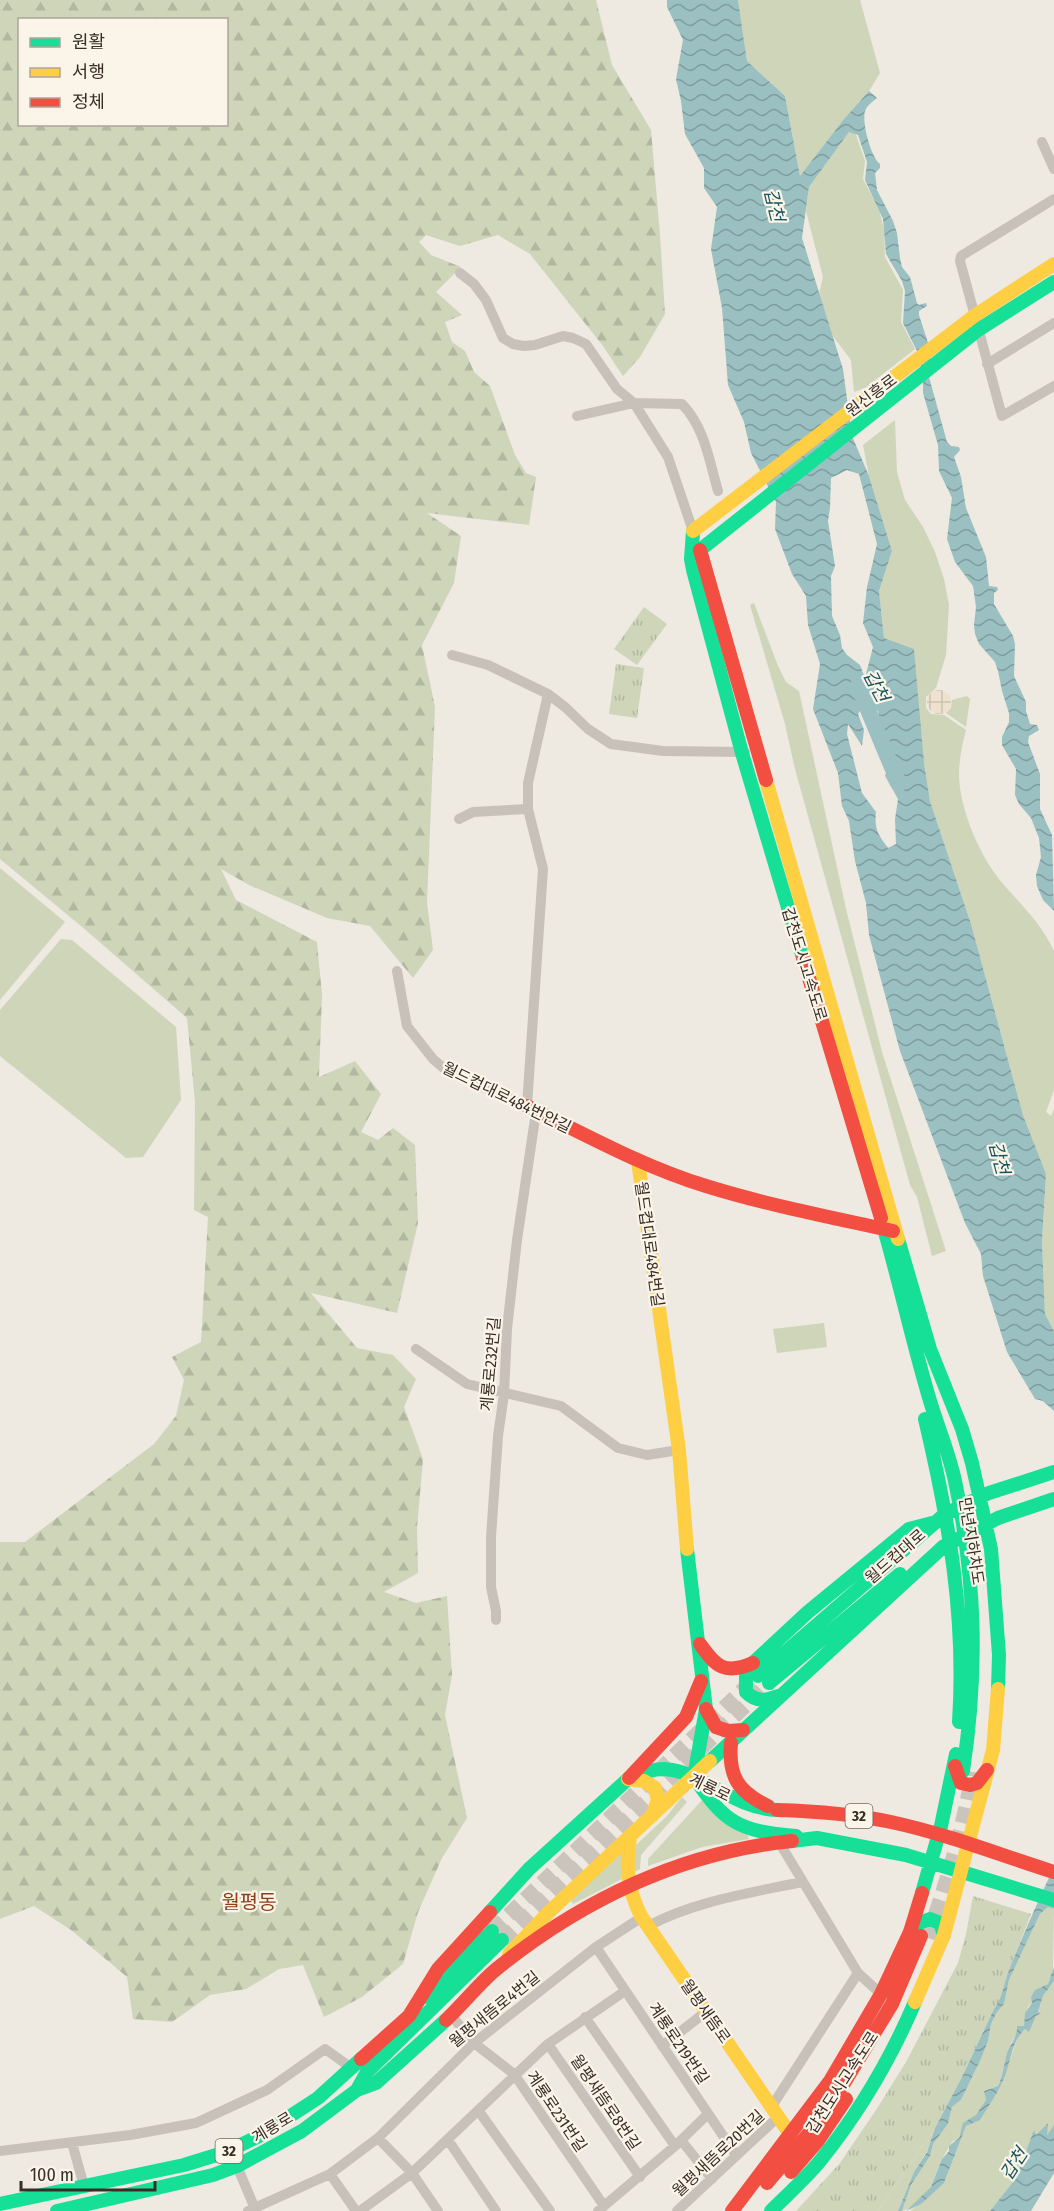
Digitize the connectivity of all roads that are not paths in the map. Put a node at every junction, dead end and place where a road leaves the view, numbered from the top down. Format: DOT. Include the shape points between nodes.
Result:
graph roads {
  1 [pos="1042,142"];
  2 [pos="1054,169"];
  3 [pos="1054,199"];
  4 [pos="1054,264"];
  5 [pos="460,273"];
  6 [pos="1054,282"];
  7 [pos="976,323"];
  8 [pos="1054,323"];
  9 [pos="987,364"];
  10 [pos="1054,386"];
  11 [pos="634,403"];
  12 [pos="577,416"];
  13 [pos="718,491"];
  14 [pos="693,531"];
  15 [pos="700,550"];
  16 [pos="452,655"];
  17 [pos="548,694"];
  18 [pos="758,750"];
  19 [pos="742,753"];
  20 [pos="528,809"];
  21 [pos="459,819"];
  22 [pos="397,971"];
  23 [pos="531,1109"];
  24 [pos="638,1161"];
  25 [pos="890,1230"];
  26 [pos="416,1349"];
  27 [pos="930,1349"];
  28 [pos="504,1394"];
  29 [pos="928,1395"];
  30 [pos="679,1450"];
  31 [pos="1054,1472"];
  32 [pos="1054,1499"];
  33 [pos="944,1546"];
  34 [pos="496,1620"];
  35 [pos="698,1642"];
  36 [pos="760,1674"];
  37 [pos="702,1676"];
  38 [pos="781,1695"];
  39 [pos="706,1709"];
  40 [pos="743,1730"];
  41 [pos="731,1743"];
  42 [pos="988,1767"];
  43 [pos="964,1770"];
  44 [pos="694,1777"];
  45 [pos="632,1779"];
  46 [pos="777,1809"];
  47 [pos="648,1821"];
  48 [pos="939,1835"];
  49 [pos="630,1838"];
  50 [pos="817,1838"];
  51 [pos="778,1842"];
  52 [pos="969,1845"];
  53 [pos="932,1863"];
  54 [pos="961,1871"];
  55 [pos="1054,1872"];
  56 [pos="802,1882"];
  57 [pos="628,1885"];
  58 [pos="1054,1900"];
  59 [pos="645,1921"];
  60 [pos="920,1935"];
  61 [pos="944,1935"];
  62 [pos="596,1947"];
  63 [pos="492,1973"];
  64 [pos="858,1973"];
  65 [pos="625,1991"];
  66 [pos="881,1994"];
  67 [pos="707,2011"];
  68 [pos="451,2015"];
  69 [pos="409,2016"];
  70 [pos="585,2017"];
  71 [pos="474,2043"];
  72 [pos="549,2044"];
  73 [pos="662,2046"];
  74 [pos="353,2069"];
  75 [pos="514,2074"];
  76 [pos="357,2090"];
  77 [pos="478,2110"];
  78 [pos="775,2112"];
  79 [pos="708,2114"];
  80 [pos="790,2134"];
  81 [pos="378,2138"];
  82 [pos="448,2140"];
  83 [pos="72,2143"];
  84 [pos="678,2143"];
  85 [pos="0,2151"];
  86 [pos="736,2155"];
  87 [pos="237,2166"];
  88 [pos="412,2173"];
  89 [pos="330,2174"];
  90 [pos="640,2177"];
  91 [pos="712,2180"];
  92 [pos="89,2198"];
  93 [pos="0,2204"];
  94 [pos="601,2209"];
  95 [pos="253,2210"];
  96 [pos="57,2211"];
  97 [pos="356,2211"];
  98 [pos="360,2211"];
  99 [pos="438,2211"];
  100 [pos="496,2211"];
  101 [pos="550,2211"];
  102 [pos="677,2211"];
  103 [pos="732,2211"];
  104 [pos="738,2211"];
  105 [pos="758,2211"];
  106 [pos="771,2211"];
  1 -- 2 [label="street"];
  3 -- 7 [label="street" via="961,256"];
  4 -- 7 [label="main road, 원신흥로"];
  5 -- 11 [label="street" via="486,300 503,338 524,346 563,336 586,344 617,389"];
  6 -- 7 [label="main road, 원신흥로"];
  7 -- 9 [label="street"];
  7 -- 14 [label="main road, 원신흥로"];
  7 -- 15 [label="main road, 원신흥로"];
  8 -- 9 [label="street"];
  9 -- 10 [label="street" via="1002,416"];
  11 -- 12 [label="street"];
  11 -- 13 [label="street" via="682,404 702,432"];
  11 -- 14 [label="street" via="668,457"];
  14 -- 15 [label="street"];
  14 -- 19 [label="main road, 갑천도시고속도로" via="693,570"];
  15 -- 18 [label="main road, 갑천도시고속도로"];
  16 -- 17 [label="street" via="488,665"];
  17 -- 19 [label="street" via="611,744"];
  17 -- 20 [label="street, 계룡로232번길" via="528,783"];
  18 -- 19 [label="street"];
  18 -- 25 [label="main road, 갑천도시고속도로"];
  19 -- 25 [label="main road, 갑천도시고속도로"];
  20 -- 21 [label="street" via="473,812"];
  20 -- 23 [label="street, 계룡로232번길" via="543,869"];
  22 -- 23 [label="street, 월드컵대로484번안길" via="407,1026 433,1059 447,1071"];
  23 -- 24 [label="main road, 월드컵대로484번안길"];
  23 -- 28 [label="street, 계룡로232번길" via="507,1329"];
  24 -- 25 [label="main road, 월드컵대로484번길" via="721,1192"];
  24 -- 30 [label="main road, 월드컵대로484번길"];
  25 -- 27 [label="main road, 갑천도시고속도로"];
  25 -- 29 [label="main road, 갑천도시고속도로"];
  26 -- 28 [label="street" via="467,1384"];
  27 -- 42 [label="main road" via="962,1429 991,1549 999,1655 998,1703"];
  27 -- 43 [label="main road, 만년지하차도" via="978,1559 983,1668 980,1727"];
  28 -- 30 [label="street" via="561,1406 618,1448 647,1455"];
  28 -- 34 [label="street, 계룡로232번길" via="491,1537 490,1587"];
  29 -- 43 [label="main road, 만년지하차도" via="955,1479 971,1585 974,1662"];
  30 -- 35 [label="main road, 월드컵대로484번길"];
  31 -- 36 [label="main road, 월드컵대로" via="989,1493 932,1523 909,1529 808,1612"];
  32 -- 33 [label="main road, 월드컵대로" via="998,1518"];
  33 -- 36 [label="main road, 월드컵대로" via="926,1554 858,1607"];
  33 -- 38 [label="main road"];
  35 -- 36 [label="main road" via="717,1666"];
  35 -- 37 [label="main road, 월드컵대로484번길"];
  36 -- 38 [label="main road" via="746,1673 748,1696 759,1701"];
  37 -- 39 [label="main road, 월드컵대로484번길"];
  37 -- 45 [label="main road" via="686,1717"];
  38 -- 40 [label="main road"];
  39 -- 40 [label="main road" via="716,1727"];
  39 -- 44 [label="main road, 월드컵대로484번길"];
  40 -- 41 [label="main road"];
  41 -- 44 [label="main road"];
  41 -- 46 [label="main road" via="730,1765 742,1791"];
  42 -- 43 [label="main road" via="977,1783 967,1786 961,1783"];
  42 -- 52 [label="main road"];
  43 -- 48 [label="main road"];
  44 -- 45 [label="main road, 계룡로 / 32" via="651,1770"];
  44 -- 46 [label="main road, 계룡로 / 32" via="751,1806"];
  44 -- 47 [label="main road"];
  44 -- 50 [label="main road" via="713,1805 730,1821 752,1831"];
  45 -- 47 [label="main road" via="650,1783 657,1792 658,1804"];
  45 -- 69 [label="main road, 계룡로 / 32" via="529,1869 438,1969"];
  46 -- 48 [label="main road, 계룡로 / 32" via="841,1813"];
  47 -- 49 [label="main road"];
  48 -- 52 [label="main road, 계룡로 / 32"];
  48 -- 53 [label="main road"];
  48 -- 61 [label="main road" via="948,1874"];
  49 -- 57 [label="main road"];
  49 -- 63 [label="main road" via="531,1929"];
  50 -- 51 [label="main road"];
  50 -- 53 [label="main road"];
  51 -- 56 [label="street"];
  51 -- 57 [label="main road" via="723,1852"];
  52 -- 54 [label="main road"];
  52 -- 55 [label="main road, 계룡로 / 32"];
  53 -- 54 [label="main road"];
  53 -- 60 [label="main road"];
  54 -- 58 [label="main road"];
  54 -- 61 [label="main road"];
  56 -- 59 [label="street, 월평새뜸로4번길" via="729,1897"];
  56 -- 64 [label="street"];
  57 -- 59 [label="main road, 월평새뜸로"];
  57 -- 63 [label="main road" via="539,1936"];
  59 -- 62 [label="street, 월평새뜸로4번길"];
  59 -- 67 [label="main road, 월평새뜸로"];
  60 -- 61 [label="main road" via="919,1923 930,1919 940,1923"];
  60 -- 66 [label="main road"];
  60 -- 104 [label="main road, 갑천도시고속도로" via="892,2004 844,2083 782,2167"];
  60 -- 105 [label="main road, 갑천도시고속도로" via="894,2017 852,2092 817,2142"];
  61 -- 106 [label="main road" via="902,2032 860,2104 819,2162"];
  62 -- 65 [label="street, 계룡로219번길"];
  62 -- 71 [label="street, 월평새뜸로4번길"];
  63 -- 68 [label="main road"];
  64 -- 66 [label="street"];
  64 -- 78 [label="street, 월평새뜸로20번길"];
  65 -- 70 [label="street"];
  65 -- 73 [label="street, 계룡로219번길"];
  66 -- 80 [label="main road" via="830,2081"];
  67 -- 73 [label="street"];
  67 -- 78 [label="main road, 월평새뜸로"];
  68 -- 71 [label="street, 계룡로231번길"];
  68 -- 76 [label="main road" via="376,2083"];
  69 -- 74 [label="main road, 계룡로 / 32"];
  69 -- 76 [label="main road" via="468,1953 497,1935 366,2072"];
  70 -- 72 [label="street"];
  70 -- 84 [label="street, 월평새뜸로8번길"];
  71 -- 75 [label="street, 계룡로231번길"];
  71 -- 81 [label="street, 월평새뜸로4번길"];
  72 -- 75 [label="street"];
  72 -- 90 [label="street, 월평새뜸로8번길"];
  73 -- 79 [label="street, 계룡로219번길"];
  74 -- 83 [label="street" via="325,2049 267,2090 196,2122"];
  74 -- 92 [label="main road, 계룡로 / 32" via="308,2105 261,2135 226,2152"];
  75 -- 77 [label="street"];
  75 -- 94 [label="street, 계룡로231번길"];
  76 -- 87 [label="main road, 계룡로 / 32" via="302,2131"];
  77 -- 82 [label="street"];
  77 -- 101 [label="street"];
  78 -- 80 [label="main road, 월평새뜸로"];
  78 -- 86 [label="street, 월평새뜸로20번길"];
  79 -- 84 [label="street"];
  79 -- 86 [label="street, 계룡로219번길"];
  80 -- 103 [label="main road"];
  81 -- 88 [label="street"];
  81 -- 89 [label="street, 월평새뜸로4번길"];
  82 -- 88 [label="street"];
  82 -- 100 [label="street"];
  83 -- 85 [label="street"];
  83 -- 92 [label="street"];
  84 -- 90 [label="street"];
  84 -- 91 [label="street, 월평새뜸로8번길"];
  86 -- 91 [label="street, 월평새뜸로20번길"];
  87 -- 92 [label="main road, 계룡로 / 32" via="213,2175"];
  87 -- 95 [label="street"];
  88 -- 98 [label="street"];
  88 -- 99 [label="street"];
  89 -- 95 [label="street, 월평새뜸로4번길"];
  89 -- 97 [label="street"];
  90 -- 94 [label="street"];
  91 -- 102 [label="street, 월평새뜸로20번길"];
  92 -- 93 [label="main road, 계룡로 / 32"];
  92 -- 96 [label="main road, 계룡로 / 32"];
}
